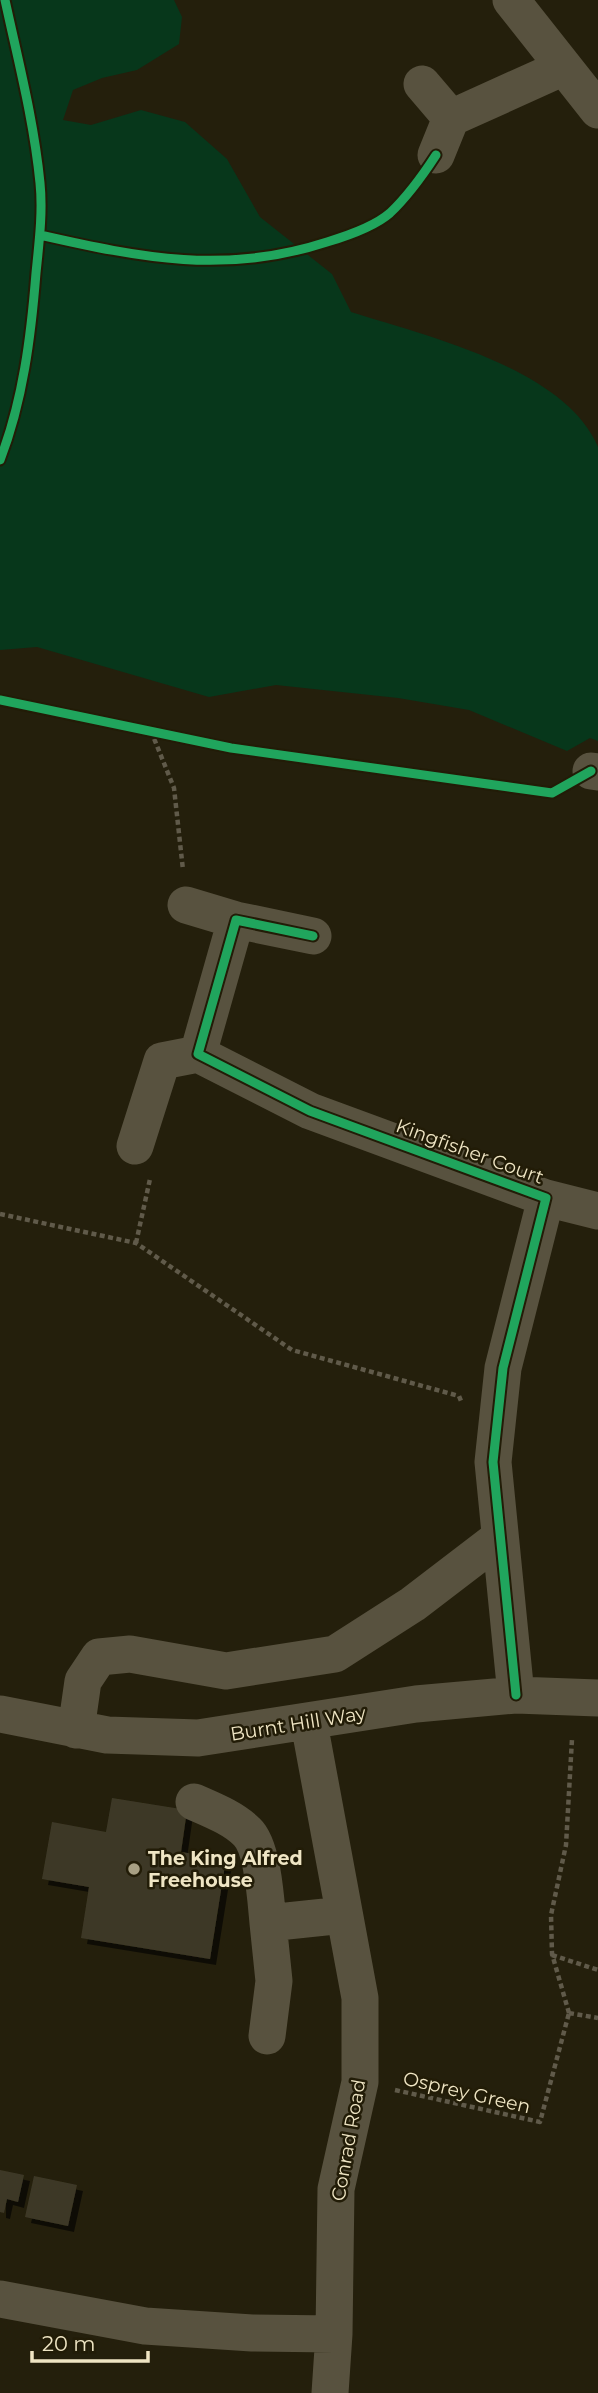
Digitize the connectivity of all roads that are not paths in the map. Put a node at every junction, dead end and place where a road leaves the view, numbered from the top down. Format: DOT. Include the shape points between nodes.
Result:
graph roads {
  1 [pos="511,0"];
  2 [pos="564,67"];
  3 [pos="422,84"];
  4 [pos="598,110"];
  5 [pos="452,118"];
  6 [pos="436,155"];
  7 [pos="186,905"];
  8 [pos="236,920"];
  9 [pos="313,936"];
  10 [pos="198,1054"];
  11 [pos="135,1146"];
  12 [pos="547,1198"];
  13 [pos="598,1211"];
  14 [pos="498,1539"];
  15 [pos="516,1695"];
  16 [pos="598,1699"];
  17 [pos="0,1714"];
  18 [pos="309,1723"];
  19 [pos="76,1730"];
  20 [pos="194,1802"];
  21 [pos="344,1916"];
  22 [pos="268,1923"];
  23 [pos="267,2036"];
  24 [pos="0,2299"];
  25 [pos="334,2333"];
  26 [pos="330,2393"];
  1 -- 2 [label="street"];
  2 -- 4 [label="street"];
  2 -- 5 [label="street"];
  3 -- 5 [label="street"];
  5 -- 6 [label="street"];
  7 -- 8 [label="street"];
  8 -- 9 [label="street"];
  8 -- 10 [label="street"];
  10 -- 11 [label="street" via="162,1061"];
  10 -- 12 [label="street, Kingfisher Court" via="310,1111"];
  12 -- 13 [label="street"];
  12 -- 14 [label="street, Kingfisher Court" via="503,1368 492,1462"];
  14 -- 15 [label="street, Kingfisher Court"];
  14 -- 19 [label="street" via="413,1604 335,1654 226,1671 130,1654 99,1657 83,1681"];
  15 -- 16 [label="street, Burnt Hill Way"];
  15 -- 18 [label="street, Burnt Hill Way" via="416,1704"];
  17 -- 19 [label="street, Burnt Hill Way"];
  18 -- 19 [label="street, Burnt Hill Way" via="198,1738"];
  18 -- 21 [label="street, Conrad Road"];
  20 -- 22 [label="street" via="250,1833 262,1872"];
  21 -- 22 [label="street"];
  21 -- 25 [label="street, Conrad Road" via="360,1998 360,2082 336,2189"];
  22 -- 23 [label="street" via="274,1980"];
  24 -- 25 [label="street" via="145,2326"];
  25 -- 26 [label="street, Conrad Road"];
}
